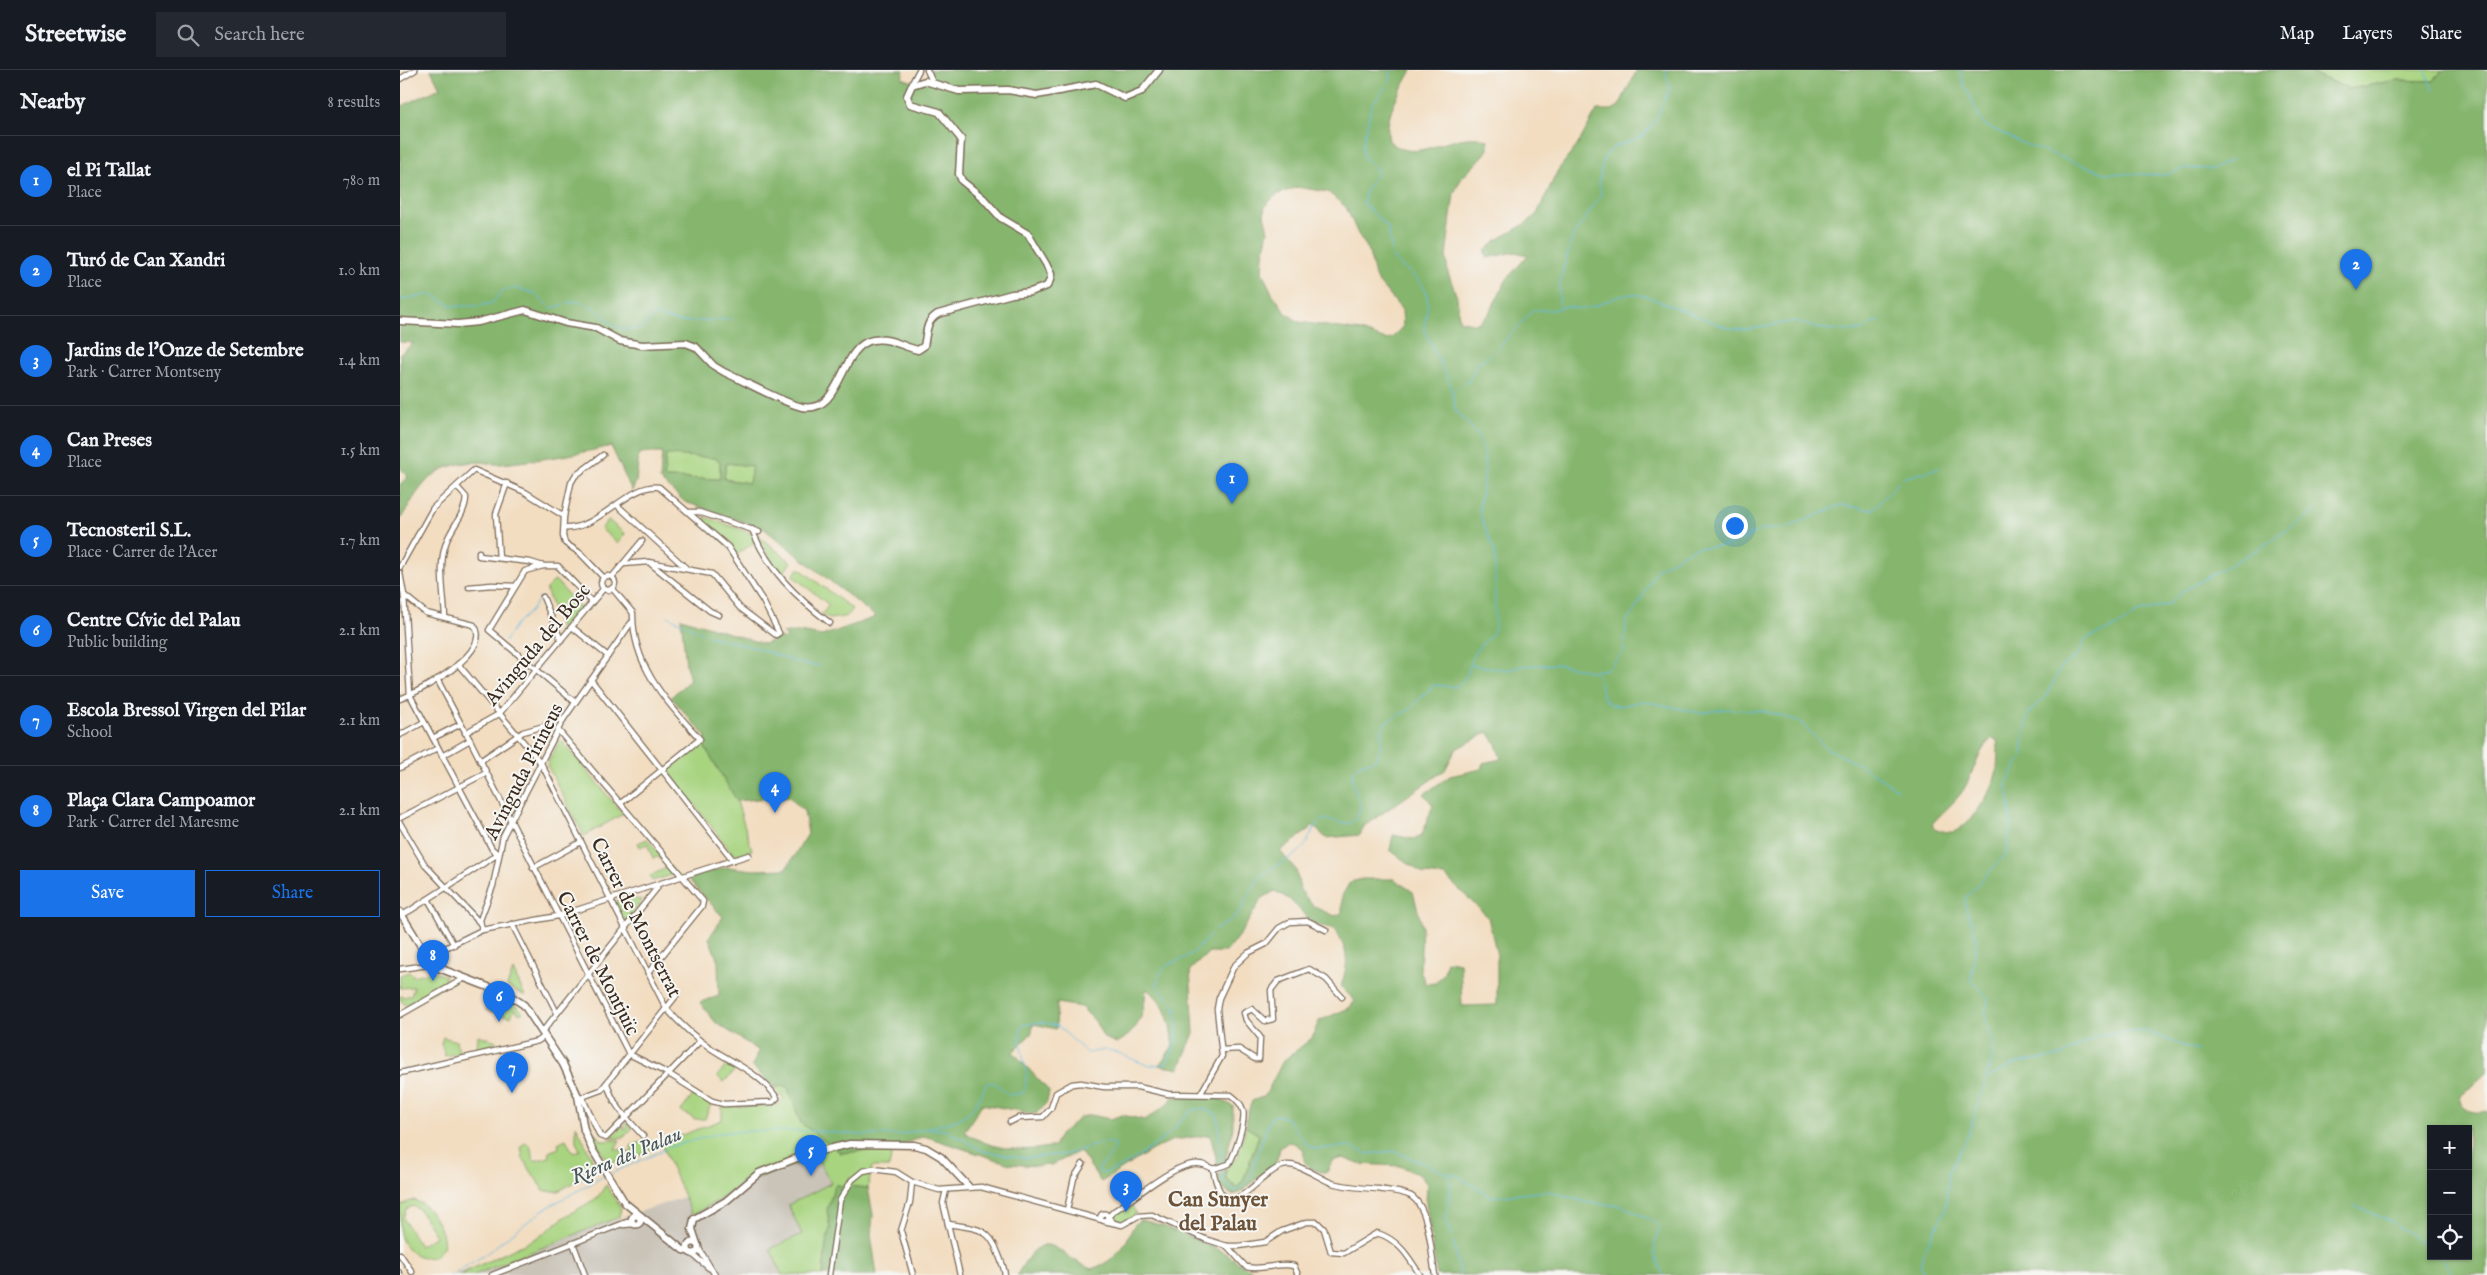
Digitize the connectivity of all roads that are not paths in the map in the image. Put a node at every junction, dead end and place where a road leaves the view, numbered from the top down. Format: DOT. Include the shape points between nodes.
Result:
graph roads {
  1 [pos="415,70"];
  2 [pos="1159,70"];
  3 [pos="922,73"];
  4 [pos="400,79"];
  5 [pos="400,322"];
  6 [pos="603,455"];
  7 [pos="508,484"];
  8 [pos="457,487"];
  9 [pos="617,505"];
  10 [pos="690,512"];
  11 [pos="564,516"];
  12 [pos="564,528"];
  13 [pos="752,529"];
  14 [pos="759,532"];
  15 [pos="642,541"];
  16 [pos="479,552"];
  17 [pos="499,558"];
  18 [pos="648,562"];
  19 [pos="623,564"];
  20 [pos="543,566"];
  21 [pos="400,567"];
  22 [pos="686,568"];
  23 [pos="400,573"];
  24 [pos="604,578"];
  25 [pos="612,578"];
  26 [pos="515,586"];
  27 [pos="469,587"];
  28 [pos="604,588"];
  29 [pos="612,588"];
  30 [pos="404,595"];
  31 [pos="543,597"];
  32 [pos="592,602"];
  33 [pos="719,615"];
  34 [pos="444,617"];
  35 [pos="631,623"];
  36 [pos="830,623"];
  37 [pos="572,627"];
  38 [pos="561,640"];
  39 [pos="608,656"];
  40 [pos="458,664"];
  41 [pos="536,670"];
  42 [pos="437,680"];
  43 [pos="591,680"];
  44 [pos="410,695"];
  45 [pos="400,699"];
  46 [pos="575,702"];
  47 [pos="499,714"];
  48 [pos="563,720"];
  49 [pos="424,722"];
  50 [pos="461,724"];
  51 [pos="558,730"];
  52 [pos="465,733"];
  53 [pos="400,735"];
  54 [pos="518,736"];
  55 [pos="433,738"];
  56 [pos="470,740"];
  57 [pos="438,748"];
  58 [pos="442,756"];
  59 [pos="480,760"];
  60 [pos="541,763"];
  61 [pos="400,768"];
  62 [pos="663,769"];
  63 [pos="486,773"];
  64 [pos="459,787"];
  65 [pos="621,803"];
  66 [pos="400,818"];
  67 [pos="510,822"];
  68 [pos="400,823"];
  69 [pos="581,842"];
  70 [pos="498,854"];
  71 [pos="749,855"];
  72 [pos="733,860"];
  73 [pos="533,868"];
  74 [pos="683,876"];
  75 [pos="655,886"];
  76 [pos="446,888"];
  77 [pos="640,890"];
  78 [pos="428,899"];
  79 [pos="610,900"];
  80 [pos="647,900"];
  81 [pos="400,912"];
  82 [pos="558,916"];
  83 [pos="480,923"];
  84 [pos="512,924"];
  85 [pos="624,928"];
  86 [pos="482,930"];
  87 [pos="1326,930"];
  88 [pos="454,945"];
  89 [pos="431,959"];
  90 [pos="400,969"];
  91 [pos="648,973"];
  92 [pos="588,974"];
  93 [pos="466,978"];
  94 [pos="676,996"];
  95 [pos="1342,997"];
  96 [pos="666,1008"];
  97 [pos="557,1013"];
  98 [pos="400,1015"];
  99 [pos="544,1034"];
  100 [pos="700,1041"];
  101 [pos="1222,1050"];
  102 [pos="629,1054"];
  103 [pos="400,1072"];
  104 [pos="669,1074"];
  105 [pos="606,1083"];
  106 [pos="1201,1093"];
  107 [pos="580,1096"];
  108 [pos="776,1100"];
  109 [pos="625,1118"];
  110 [pos="1010,1122"];
  111 [pos="643,1136"];
  112 [pos="1083,1164"];
  113 [pos="1213,1169"];
  114 [pos="912,1182"];
  115 [pos="968,1186"];
  116 [pos="946,1190"];
  117 [pos="625,1203"];
  118 [pos="1067,1210"];
  119 [pos="639,1216"];
  120 [pos="1104,1217"];
  121 [pos="632,1221"];
  122 [pos="948,1224"];
  123 [pos="620,1226"];
  124 [pos="657,1228"];
  125 [pos="573,1243"];
  126 [pos="1228,1246"];
  127 [pos="692,1247"];
  128 [pos="400,1254"];
  129 [pos="412,1272"];
  130 [pos="503,1273"];
  131 [pos="714,1274"];
  132 [pos="492,1275"];
  133 [pos="585,1275"];
  134 [pos="829,1275"];
  135 [pos="913,1275"];
  136 [pos="960,1275"];
  137 [pos="1005,1275"];
  138 [pos="1298,1275"];
  139 [pos="1420,1275"];
  140 [pos="1435,1275"];
  1 -- 4 [label="street"];
  2 -- 3 [label="street" via="1142,90 1125,98 1096,84 1037,95 1008,90 959,91 933,83"];
  3 -- 5 [label="street" via="909,89 907,99 910,104 939,112 957,131 961,139 959,174 962,181 1001,218 1028,234 1048,269 1050,280 1047,286 1030,292 938,314 928,324 924,346 918,350 887,340 871,340 858,348 828,398 815,406 802,407 724,372 696,346 686,343 642,345 538,312 525,310 458,324"];
  6 -- 11 [label="street" via="575,476"];
  7 -- 8 [label="street" via="474,470"];
  7 -- 11 [label="street"];
  7 -- 17 [label="street" via="496,514"];
  8 -- 21 [label="street" via="433,508"];
  8 -- 34 [label="street" via="466,497 466,504 446,542 443,556"];
  9 -- 10 [label="street" via="640,490 654,486"];
  9 -- 12 [label="street" via="581,524"];
  9 -- 22 [label="street"];
  10 -- 13 [label="street"];
  10 -- 22 [label="street" via="728,547 779,630 776,635 740,608 712,574"];
  11 -- 12 [label="street"];
  12 -- 24 [label="street" via="565,543 580,553"];
  13 -- 14 [label="street"];
  13 -- 36 [label="street" via="775,573"];
  15 -- 19 [label="street, Avinguda del Bosc"];
  16 -- 17 [label="street" via="479,556"];
  17 -- 20 [label="street"];
  18 -- 19 [label="street"];
  18 -- 22 [label="street"];
  18 -- 33 [label="street"];
  19 -- 25 [label="street, Avinguda del Bosc"];
  20 -- 26 [label="street" via="524,570"];
  20 -- 32 [label="street" via="558,566"];
  23 -- 30 [label="street"];
  24 -- 25 [label="street, Avinguda del Bosc"];
  24 -- 28 [label="street, Avinguda del Bosc"];
  25 -- 29 [label="street, Avinguda del Bosc" via="615,583"];
  26 -- 27 [label="street"];
  26 -- 41 [label="street" via="489,630"];
  28 -- 29 [label="street, Avinguda del Bosc"];
  28 -- 32 [label="street, Avinguda del Bosc"];
  29 -- 35 [label="street" via="633,613"];
  30 -- 34 [label="street" via="426,613"];
  30 -- 44 [label="street"];
  31 -- 38 [label="street"];
  32 -- 37 [label="street, Avinguda del Bosc"];
  34 -- 40 [label="street" via="474,625 477,630 477,643"];
  35 -- 39 [label="street, Avinguda Pirineus"];
  35 -- 62 [label="street" via="647,674 700,739"];
  37 -- 38 [label="street, Avinguda del Bosc"];
  37 -- 39 [label="street"];
  38 -- 41 [label="street, Avinguda del Bosc"];
  39 -- 43 [label="street, Avinguda Pirineus"];
  40 -- 42 [label="street"];
  40 -- 47 [label="street, Carrer de Montserrat"];
  41 -- 46 [label="street"];
  41 -- 47 [label="street, Avinguda del Bosc"];
  42 -- 44 [label="street"];
  42 -- 50 [label="street, Carrer de Montjuïc"];
  43 -- 46 [label="street, Avinguda Pirineus"];
  43 -- 62 [label="street"];
  44 -- 45 [label="street"];
  44 -- 49 [label="street"];
  46 -- 48 [label="street, Avinguda Pirineus"];
  47 -- 52 [label="street, Avinguda del Bosc"];
  47 -- 54 [label="street, Carrer de Montserrat"];
  48 -- 51 [label="street, Avinguda Pirineus"];
  48 -- 54 [label="street" via="554,719"];
  49 -- 53 [label="street"];
  49 -- 55 [label="street"];
  50 -- 52 [label="street, Carrer de Montjuïc"];
  50 -- 55 [label="street"];
  51 -- 60 [label="street, Avinguda Pirineus"];
  51 -- 65 [label="street"];
  52 -- 56 [label="street, Carrer de Montjuïc"];
  54 -- 59 [label="street"];
  54 -- 60 [label="street, Carrer de Montserrat"];
  55 -- 57 [label="street"];
  56 -- 58 [label="street"];
  56 -- 59 [label="street, Carrer de Montjuïc"];
  57 -- 58 [label="street"];
  57 -- 61 [label="street"];
  58 -- 64 [label="street"];
  59 -- 63 [label="street, Carrer de Montjuïc"];
  60 -- 67 [label="street, Avinguda Pirineus"];
  60 -- 69 [label="street, Carrer de Montserrat"];
  62 -- 65 [label="street"];
  62 -- 72 [label="street"];
  63 -- 64 [label="street"];
  63 -- 67 [label="street, Carrer de Montjuïc"];
  64 -- 66 [label="street"];
  64 -- 70 [label="street" via="492,849"];
  65 -- 74 [label="street"];
  67 -- 70 [label="street, Avinguda Pirineus"];
  67 -- 73 [label="street, Carrer de Montjuïc"];
  68 -- 76 [label="street" via="425,865"];
  69 -- 73 [label="street"];
  69 -- 79 [label="street, Carrer de Montserrat"];
  70 -- 76 [label="street"];
  70 -- 83 [label="street, Avinguda Pirineus" via="493,886"];
  71 -- 72 [label="street"];
  72 -- 74 [label="street"];
  73 -- 82 [label="street, Carrer de Montjuïc"];
  74 -- 75 [label="street"];
  74 -- 91 [label="street" via="703,901 702,906"];
  75 -- 77 [label="street"];
  75 -- 80 [label="street"];
  76 -- 78 [label="street"];
  76 -- 83 [label="street"];
  77 -- 79 [label="street"];
  77 -- 80 [label="street"];
  78 -- 81 [label="street" via="408,912"];
  78 -- 88 [label="street"];
  79 -- 82 [label="street"];
  79 -- 85 [label="street, Carrer de Montserrat"];
  80 -- 85 [label="street"];
  81 -- 89 [label="street"];
  82 -- 84 [label="street"];
  82 -- 92 [label="street, Carrer de Montjuïc"];
  83 -- 86 [label="street"];
  84 -- 86 [label="street"];
  84 -- 97 [label="street"];
  85 -- 91 [label="street, Carrer de Montserrat"];
  85 -- 92 [label="street"];
  86 -- 88 [label="street"];
  87 -- 101 [label="street" via="1308,921 1290,922 1234,966 1217,1009"];
  88 -- 89 [label="street"];
  89 -- 90 [label="street"];
  89 -- 93 [label="street" via="444,969"];
  91 -- 96 [label="street, Carrer de Montserrat"];
  92 -- 97 [label="street"];
  92 -- 102 [label="street, Carrer de Montjuïc"];
  93 -- 98 [label="street"];
  93 -- 99 [label="street" via="518,1000"];
  94 -- 96 [label="street"];
  95 -- 101 [label="street" via="1313,970 1278,981 1271,990 1273,1018 1265,1021 1252,1009 1244,1013 1260,1037 1259,1059 1239,1049"];
  96 -- 100 [label="street, Carrer de Montserrat"];
  96 -- 102 [label="street"];
  97 -- 99 [label="street"];
  99 -- 103 [label="street" via="538,1041"];
  99 -- 107 [label="street"];
  100 -- 104 [label="street"];
  100 -- 108 [label="street, Carrer de Montserrat" via="748,1070 772,1090"];
  101 -- 106 [label="street" via="1222,1056"];
  102 -- 104 [label="street, Carrer de Montjuïc"];
  102 -- 105 [label="street"];
  104 -- 108 [label="street, Carrer de Montjuïc" via="712,1101 724,1104"];
  104 -- 109 [label="street"];
  105 -- 107 [label="street" via="601,1090"];
  105 -- 109 [label="street" via="611,1099"];
  106 -- 110 [label="street" via="1168,1094 1138,1087 1072,1084 1056,1093 1051,1108 1042,1117 1018,1118"];
  106 -- 113 [label="street" via="1231,1095 1240,1103 1244,1113 1230,1164"];
  107 -- 109 [label="street" via="602,1137 609,1136"];
  107 -- 117 [label="street" via="584,1130"];
  109 -- 111 [label="street"];
  112 -- 118 [label="street" via="1074,1178"];
  113 -- 120 [label="street" via="1197,1163 1186,1165"];
  113 -- 140 [label="street" via="1218,1190 1229,1198 1240,1198 1283,1166 1301,1169 1339,1185 1411,1196 1426,1218"];
  114 -- 116 [label="street"];
  114 -- 134 [label="street" via="896,1172 873,1169 852,1180 840,1200"];
  114 -- 135 [label="street" via="910,1202 901,1230"];
  115 -- 116 [label="street"];
  115 -- 118 [label="street"];
  115 -- 127 [label="street" via="941,1158 926,1148 867,1143 836,1146 759,1173 726,1201 694,1219"];
  116 -- 122 [label="street" via="943,1202"];
  117 -- 119 [label="street"];
  117 -- 121 [label="street"];
  118 -- 120 [label="street"];
  119 -- 121 [label="street" via="641,1220"];
  119 -- 124 [label="street"];
  120 -- 126 [label="street" via="1114,1223 1127,1224 1138,1216 1152,1215"];
  121 -- 123 [label="street"];
  121 -- 123 [label="street"];
  121 -- 124 [label="street"];
  122 -- 136 [label="street"];
  122 -- 137 [label="street" via="984,1231 992,1237"];
  123 -- 125 [label="street"];
  124 -- 127 [label="street" via="678,1245"];
  125 -- 130 [label="street"];
  125 -- 133 [label="street"];
  126 -- 138 [label="street" via="1246,1267 1262,1269 1285,1264 1294,1266"];
  126 -- 139 [label="street" via="1265,1242 1282,1231 1312,1221 1321,1225 1334,1254 1344,1254 1372,1235 1382,1235 1404,1250"];
  127 -- 131 [label="street"];
  127 -- 131 [label="street"];
  128 -- 129 [label="street"];
  130 -- 132 [label="street"];
}
